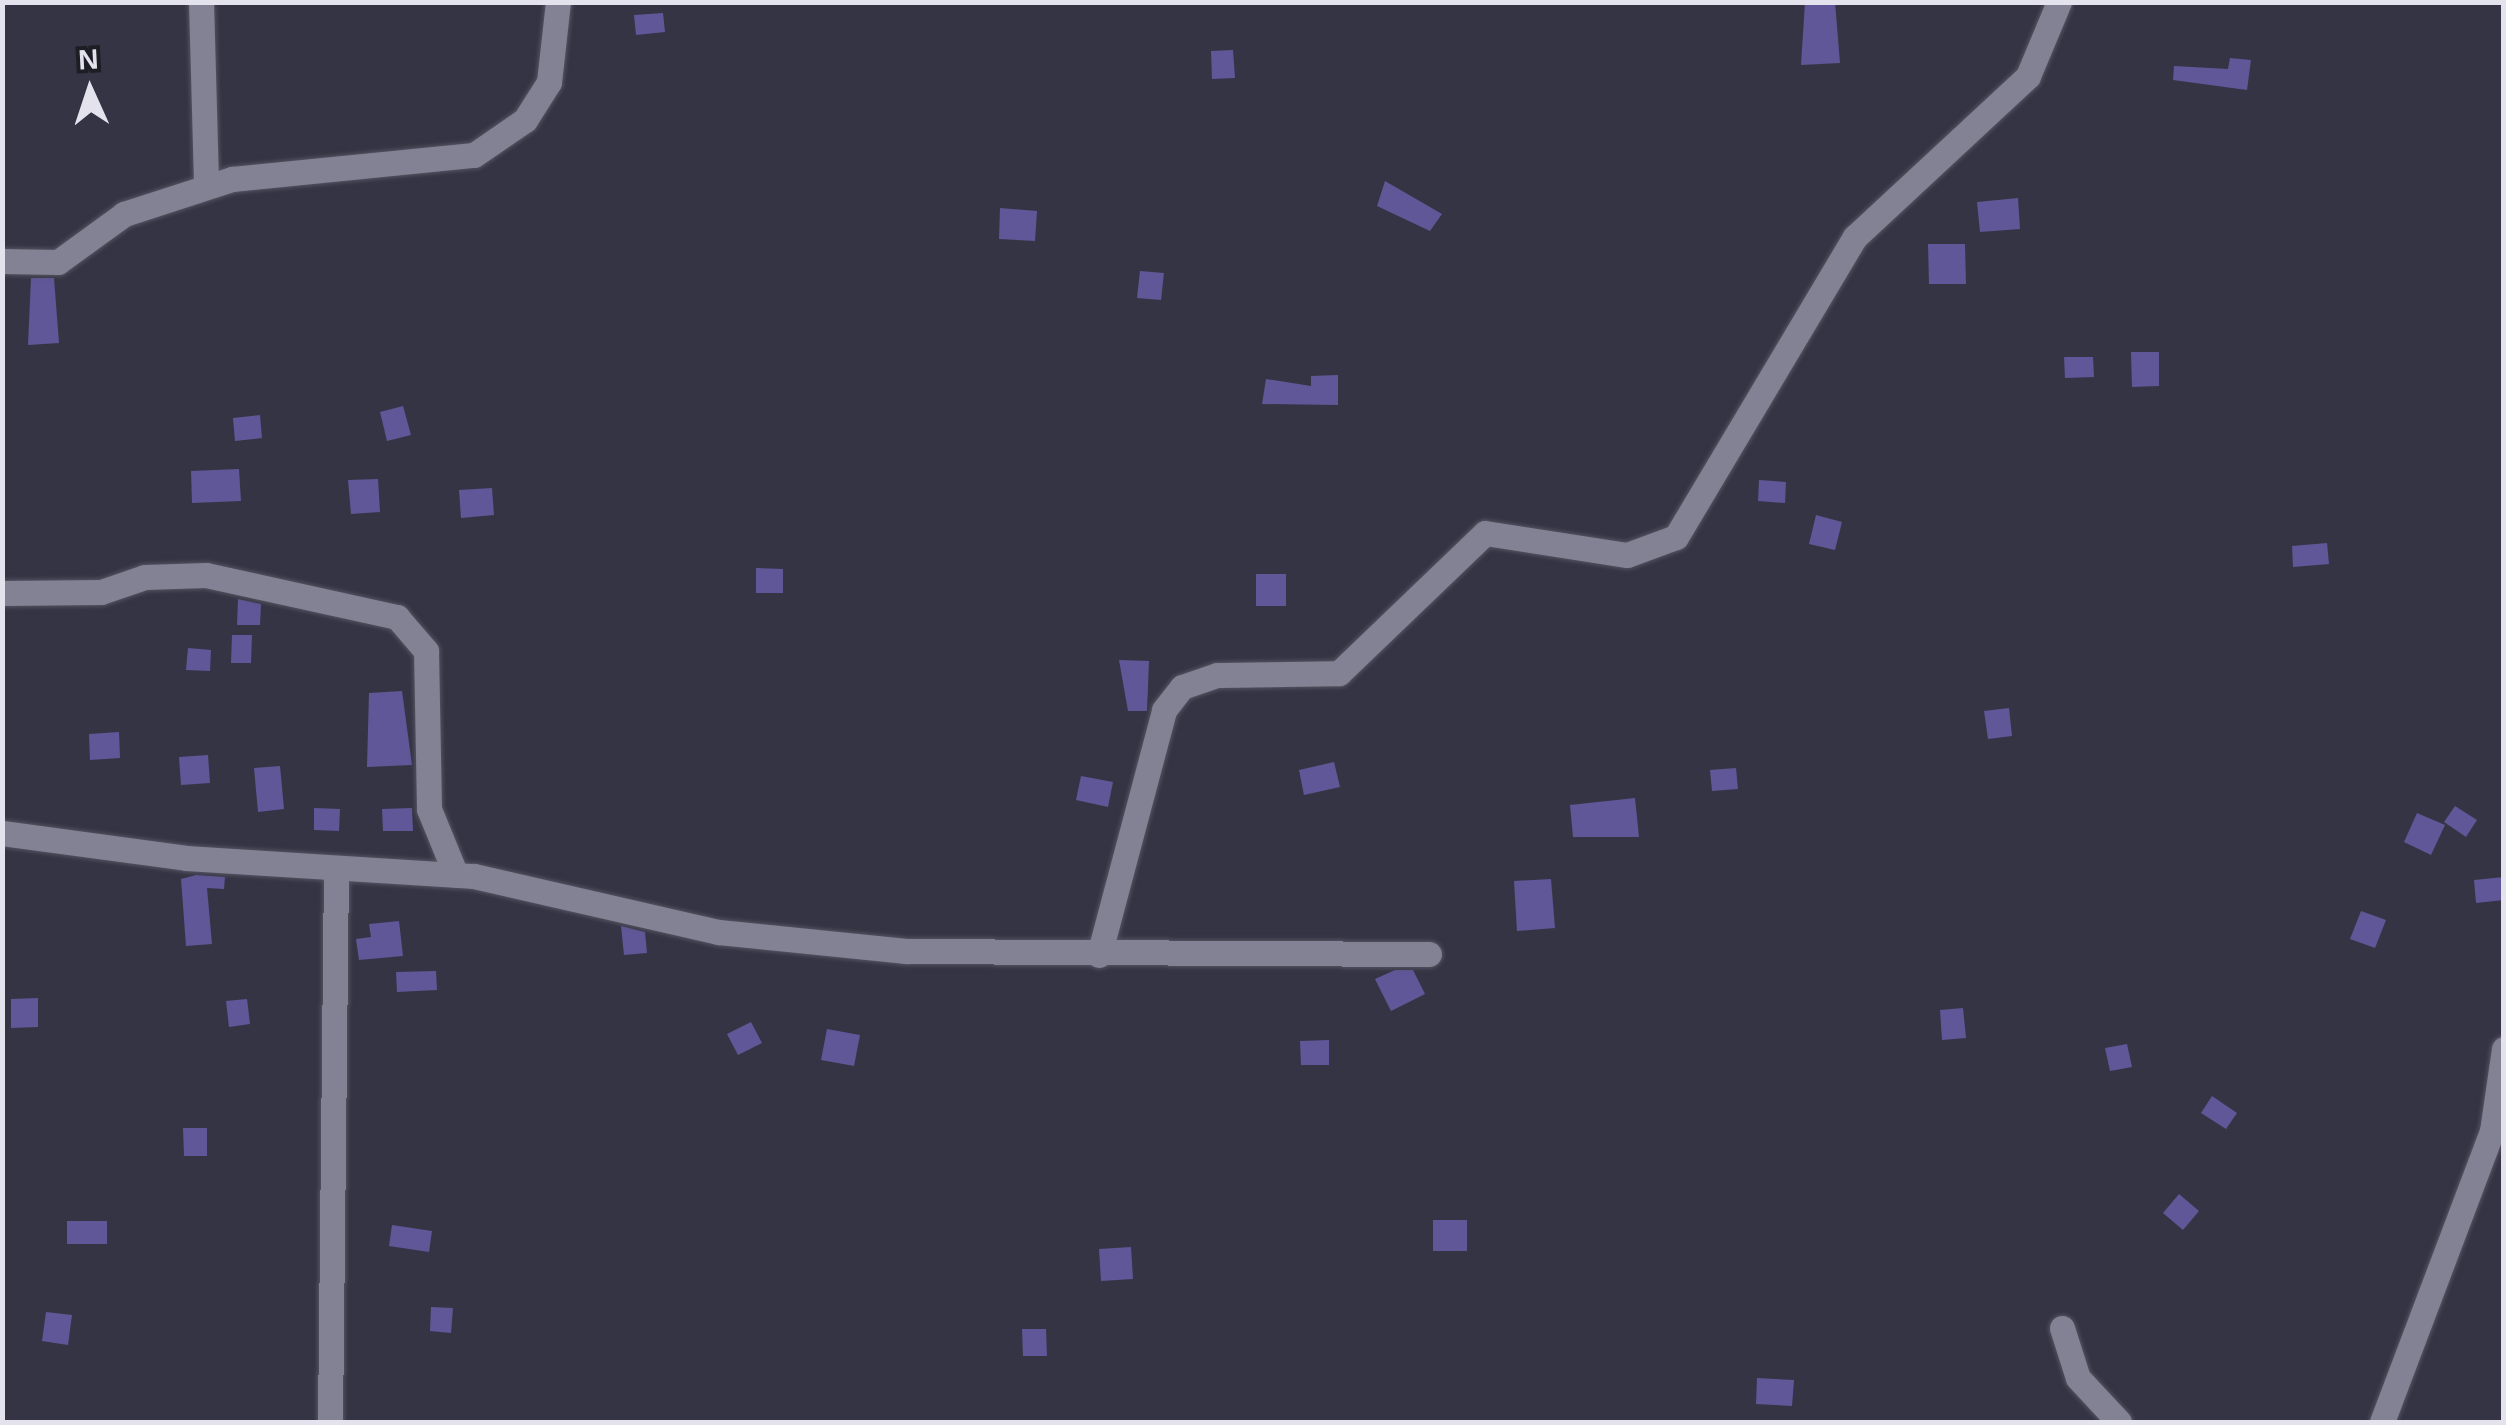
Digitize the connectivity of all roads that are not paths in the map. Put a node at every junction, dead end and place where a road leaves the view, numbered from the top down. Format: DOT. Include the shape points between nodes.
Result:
graph roads {
  1 [pos="201,2"];
  2 [pos="558,2"];
  3 [pos="2059,2"];
  4 [pos="206,186"];
  5 [pos="2,261"];
  6 [pos="2,593"];
  7 [pos="2,833"];
  8 [pos="336,868"];
  9 [pos="456,875"];
  10 [pos="1429,954"];
  11 [pos="1099,955"];
  12 [pos="2504,1049"];
  13 [pos="2062,1328"];
  14 [pos="330,1422"];
  15 [pos="2119,1422"];
  16 [pos="2382,1422"];
  1 -- 4 [label="street"];
  2 -- 4 [label="street" via="548,82 525,120 474,155"];
  3 -- 11 [label="street" via="2028,76 1855,238 1676,537 1627,555 1485,532 1338,673 1217,674 1182,687 1164,710"];
  4 -- 5 [label="street" via="124,214 58,262"];
  6 -- 9 [label="street" via="101,592 146,577 206,575 397,617 426,652 429,809"];
  7 -- 8 [label="street"];
  8 -- 9 [label="street"];
  8 -- 14 [label="street"];
  9 -- 11 [label="street" via="719,932 906,951"];
  10 -- 11 [label="street"];
  12 -- 16 [label="street" via="2492,1131"];
  13 -- 15 [label="street" via="2078,1378"];
}
